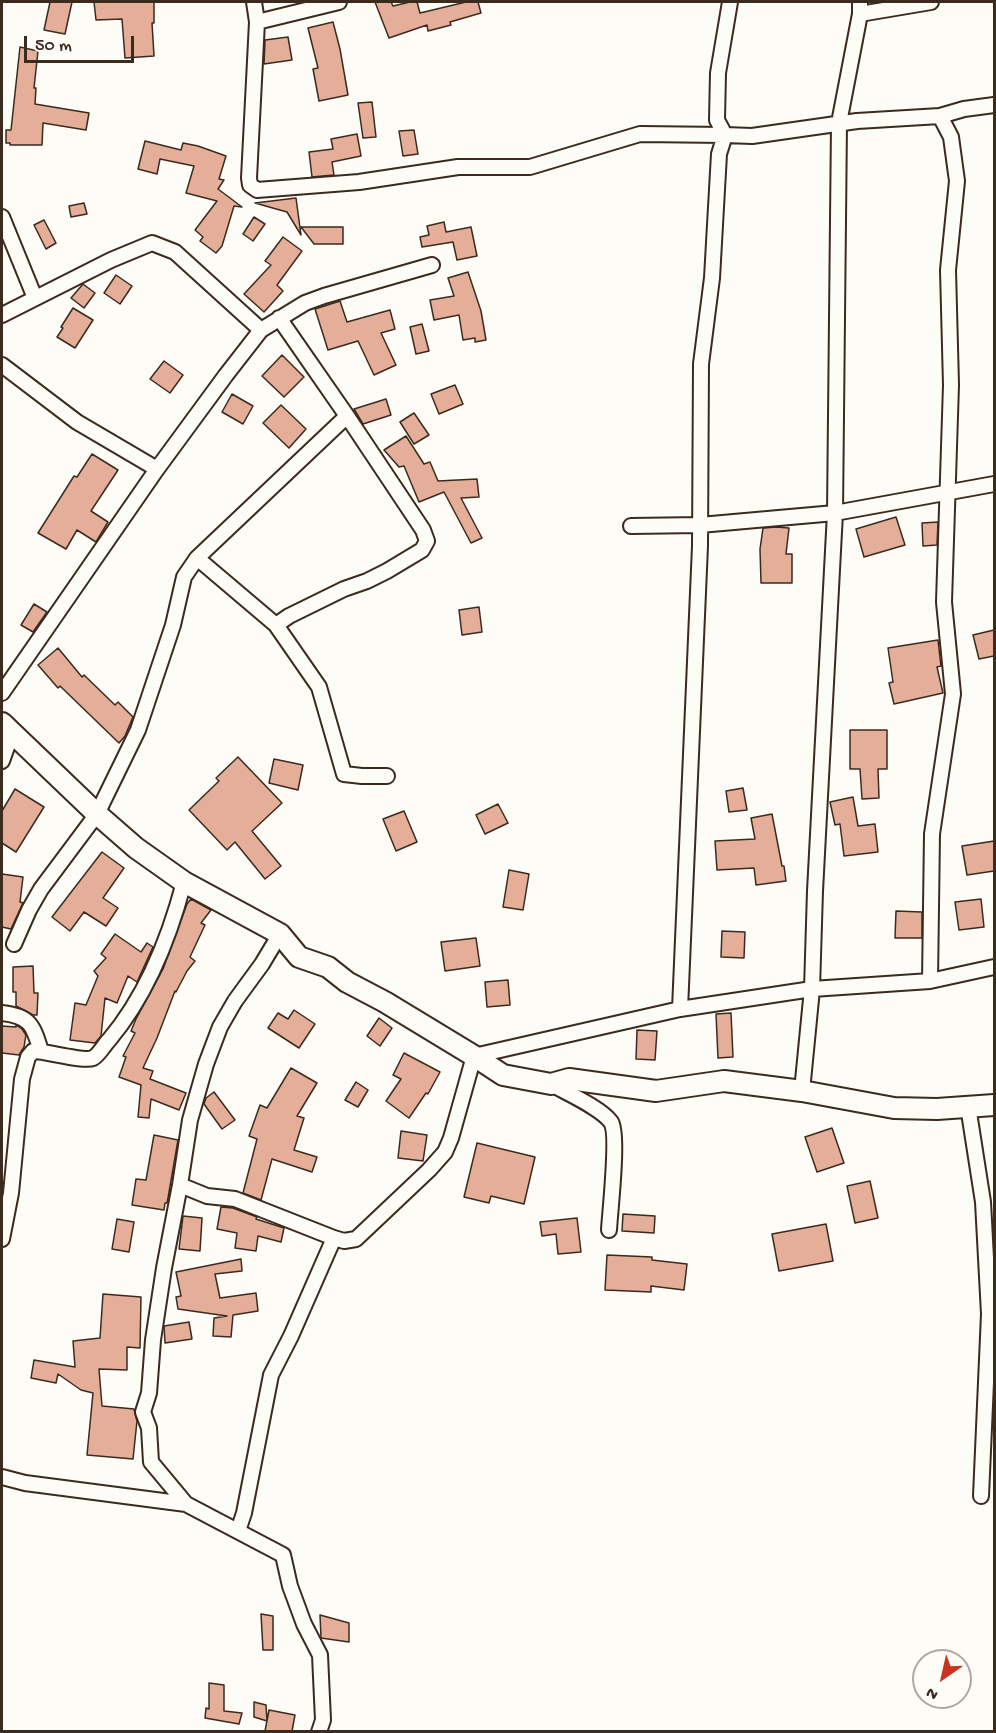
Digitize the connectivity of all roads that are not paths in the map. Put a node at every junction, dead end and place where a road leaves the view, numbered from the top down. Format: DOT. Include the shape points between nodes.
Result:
graph roads {
  1 [pos="254,2"];
  2 [pos="339,2"];
  3 [pos="730,2"];
  4 [pos="931,2"];
  5 [pos="860,8"];
  6 [pos="257,22"];
  7 [pos="994,105"];
  8 [pos="940,116"];
  9 [pos="839,123"];
  10 [pos="725,135"];
  11 [pos="2,217"];
  12 [pos="432,265"];
  13 [pos="35,298"];
  14 [pos="2,315"];
  15 [pos="279,318"];
  16 [pos="261,330"];
  17 [pos="2,365"];
  18 [pos="347,416"];
  19 [pos="157,469"];
  20 [pos="994,484"];
  21 [pos="949,492"];
  22 [pos="835,513"];
  23 [pos="700,525"];
  24 [pos="631,526"];
  25 [pos="197,558"];
  26 [pos="276,625"];
  27 [pos="2,693"];
  28 [pos="7,728"];
  29 [pos="2,761"];
  30 [pos="387,776"];
  31 [pos="97,814"];
  32 [pos="184,882"];
  33 [pos="280,934"];
  34 [pos="14,944"];
  35 [pos="994,967"];
  36 [pos="930,981"];
  37 [pos="812,989"];
  38 [pos="680,1009"];
  39 [pos="2,1013"];
  40 [pos="41,1051"];
  41 [pos="474,1056"];
  42 [pos="551,1084"];
  43 [pos="802,1090"];
  44 [pos="994,1105"];
  45 [pos="968,1106"];
  46 [pos="180,1185"];
  47 [pos="11,1193"];
  48 [pos="2,1207"];
  49 [pos="609,1230"];
  50 [pos="334,1238"];
  51 [pos="2,1239"];
  52 [pos="2,1477"];
  53 [pos="981,1496"];
  54 [pos="186,1504"];
  55 [pos="238,1531"];
  56 [pos="319,1731"];
  1 -- 6 [label="street"];
  2 -- 6 [label="street"];
  3 -- 10 [label="street" via="718,73 717,120"];
  4 -- 5 [label="street"];
  5 -- 9 [label="street"];
  6 -- 10 [label="street" via="249,178 250,185 257,190 384,180 458,167 530,167 640,134"];
  7 -- 8 [label="street"];
  8 -- 9 [label="street"];
  8 -- 21 [label="street" via="951,136 957,181 948,270"];
  9 -- 10 [label="street" via="752,136"];
  9 -- 22 [label="street"];
  10 -- 23 [label="street" via="719,154 712,278 701,364"];
  11 -- 13 [label="street"];
  12 -- 15 [label="street" via="324,296"];
  13 -- 14 [label="street"];
  13 -- 16 [label="street" via="152,243 175,252"];
  15 -- 16 [label="street"];
  15 -- 18 [label="street"];
  16 -- 19 [label="street"];
  17 -- 19 [label="street" via="77,422"];
  18 -- 25 [label="street"];
  18 -- 26 [label="street" via="427,541 422,550 387,571"];
  19 -- 27 [label="street"];
  20 -- 21 [label="street"];
  21 -- 22 [label="street"];
  21 -- 36 [label="street" via="944,602 953,694 932,834"];
  22 -- 23 [label="street"];
  22 -- 37 [label="street"];
  23 -- 24 [label="street"];
  23 -- 38 [label="street"];
  25 -- 26 [label="street"];
  25 -- 31 [label="street" via="184,577 173,625 138,730"];
  26 -- 30 [label="street" via="319,687 344,774"];
  28 -- 29 [label="street"];
  28 -- 31 [label="street"];
  31 -- 32 [label="street"];
  31 -- 34 [label="street" via="41,889"];
  32 -- 33 [label="street"];
  32 -- 40 [label="street" via="152,975 122,1024 93,1058"];
  33 -- 41 [label="street" via="299,957 328,967"];
  33 -- 46 [label="street" via="220,1027 190,1120"];
  35 -- 36 [label="street"];
  36 -- 37 [label="street"];
  37 -- 38 [label="street"];
  37 -- 43 [label="street"];
  38 -- 41 [label="street"];
  39 -- 40 [label="street" via="29,1022"];
  40 -- 47 [label="street" via="33,1051 28,1057 22,1079"];
  41 -- 42 [label="street" via="502,1075"];
  41 -- 50 [label="street" via="445,1152 356,1239"];
  42 -- 43 [label="street" via="569,1079 656,1091 724,1081"];
  42 -- 49 [label="street" via="612,1123 615,1139"];
  43 -- 45 [label="street" via="894,1108"];
  44 -- 45 [label="street"];
  45 -- 53 [label="street" via="983,1202 989,1314"];
  46 -- 50 [label="street" via="207,1196 235,1199"];
  46 -- 54 [label="street" via="156,1319 149,1393 142,1412 149,1428 151,1462"];
  47 -- 48 [label="street"];
  47 -- 51 [label="street"];
  50 -- 55 [label="street" via="271,1375"];
  52 -- 54 [label="street"];
  54 -- 55 [label="street"];
  55 -- 56 [label="street" via="283,1555 304,1624 320,1655 323,1720"];
}
